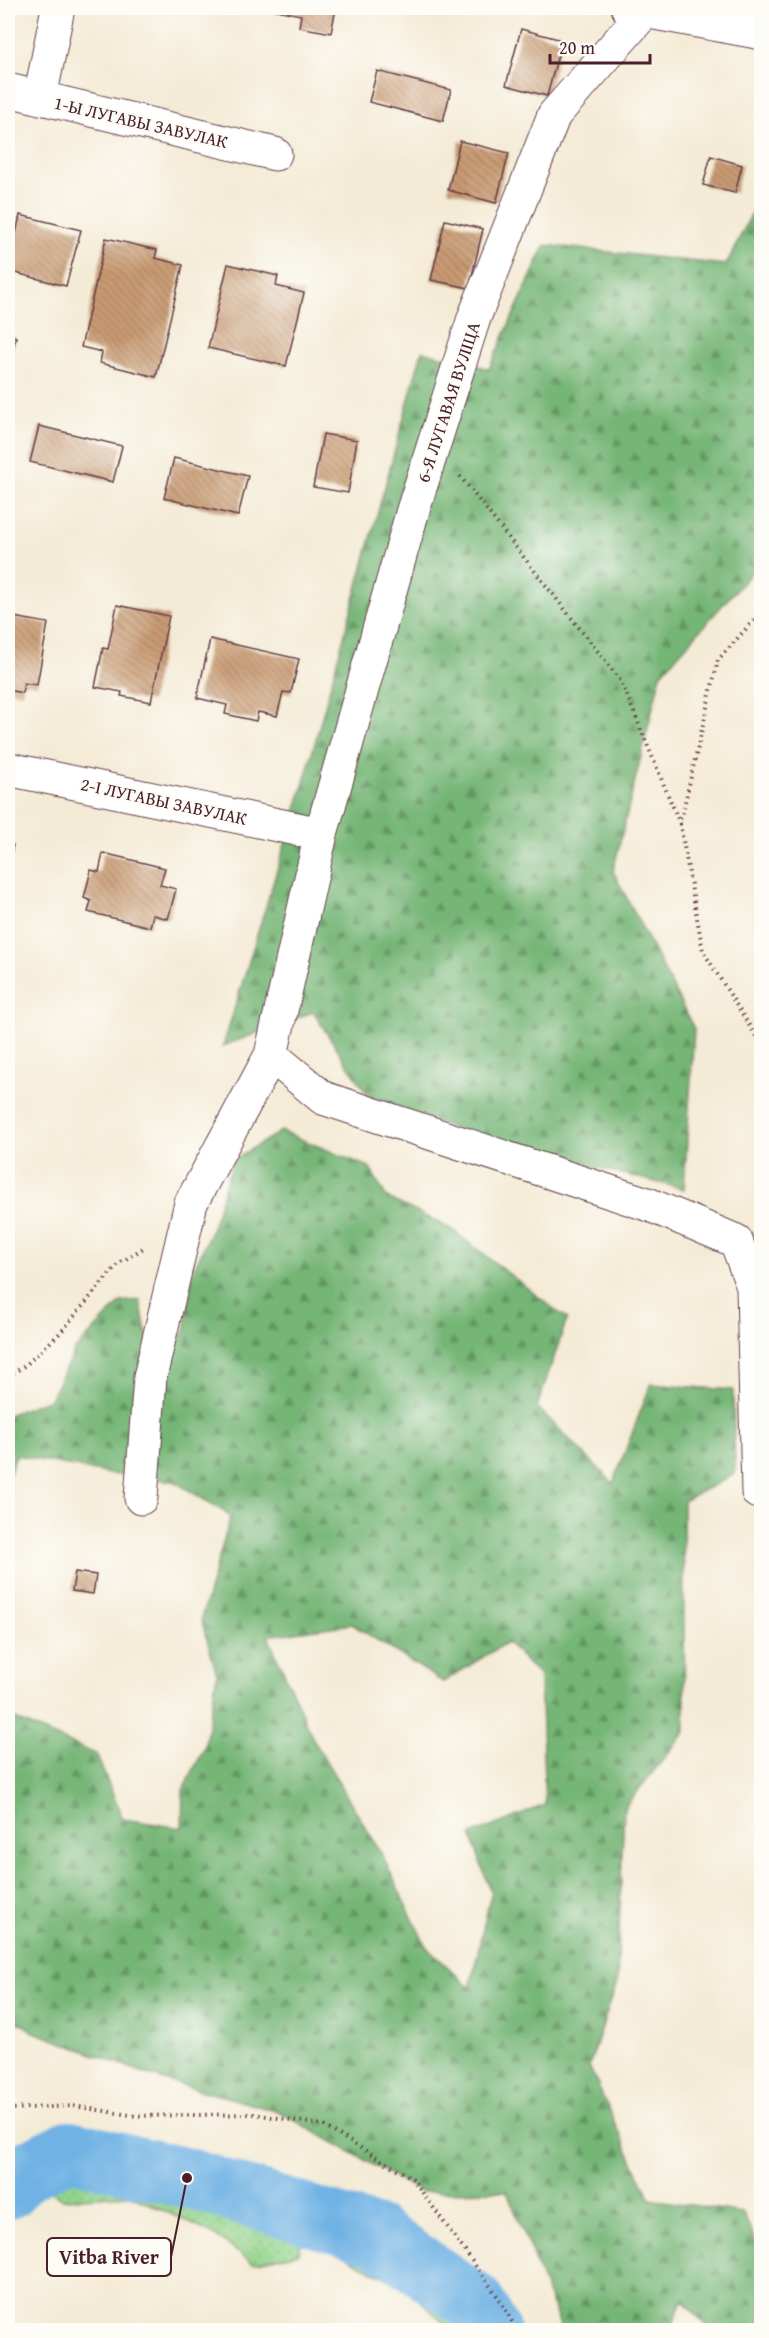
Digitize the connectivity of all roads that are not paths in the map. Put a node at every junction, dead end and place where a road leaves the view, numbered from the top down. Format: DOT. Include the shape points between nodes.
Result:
graph roads {
  1 [pos="58,8"];
  2 [pos="641,9"];
  3 [pos="762,33"];
  4 [pos="8,90"];
  5 [pos="40,98"];
  6 [pos="275,154"];
  7 [pos="8,769"];
  8 [pos="321,834"];
  9 [pos="271,1055"];
  10 [pos="758,1492"];
  11 [pos="141,1498"];
  1 -- 5 [label="street"];
  2 -- 3 [label="street"];
  2 -- 8 [label="street, 6-Я ЛУГАВАЯ ВУЛІЦА" via="554,115 474,318 413,510"];
  4 -- 5 [label="street, 1-Ы ЛУГАВЫ ЗАВУЛАК"];
  5 -- 6 [label="street, 1-Ы ЛУГАВЫ ЗАВУЛАК"];
  7 -- 8 [label="street, 2-І ЛУГАВЫ ЗАВУЛАК"];
  8 -- 9 [label="street, 6-Я ЛУГАВАЯ ВУЛІЦА"];
  9 -- 10 [label="street" via="323,1098 650,1205 736,1240 753,1287"];
  9 -- 11 [label="street, 6-Я ЛУГАВАЯ ВУЛІЦА" via="191,1203 150,1377"];
}
